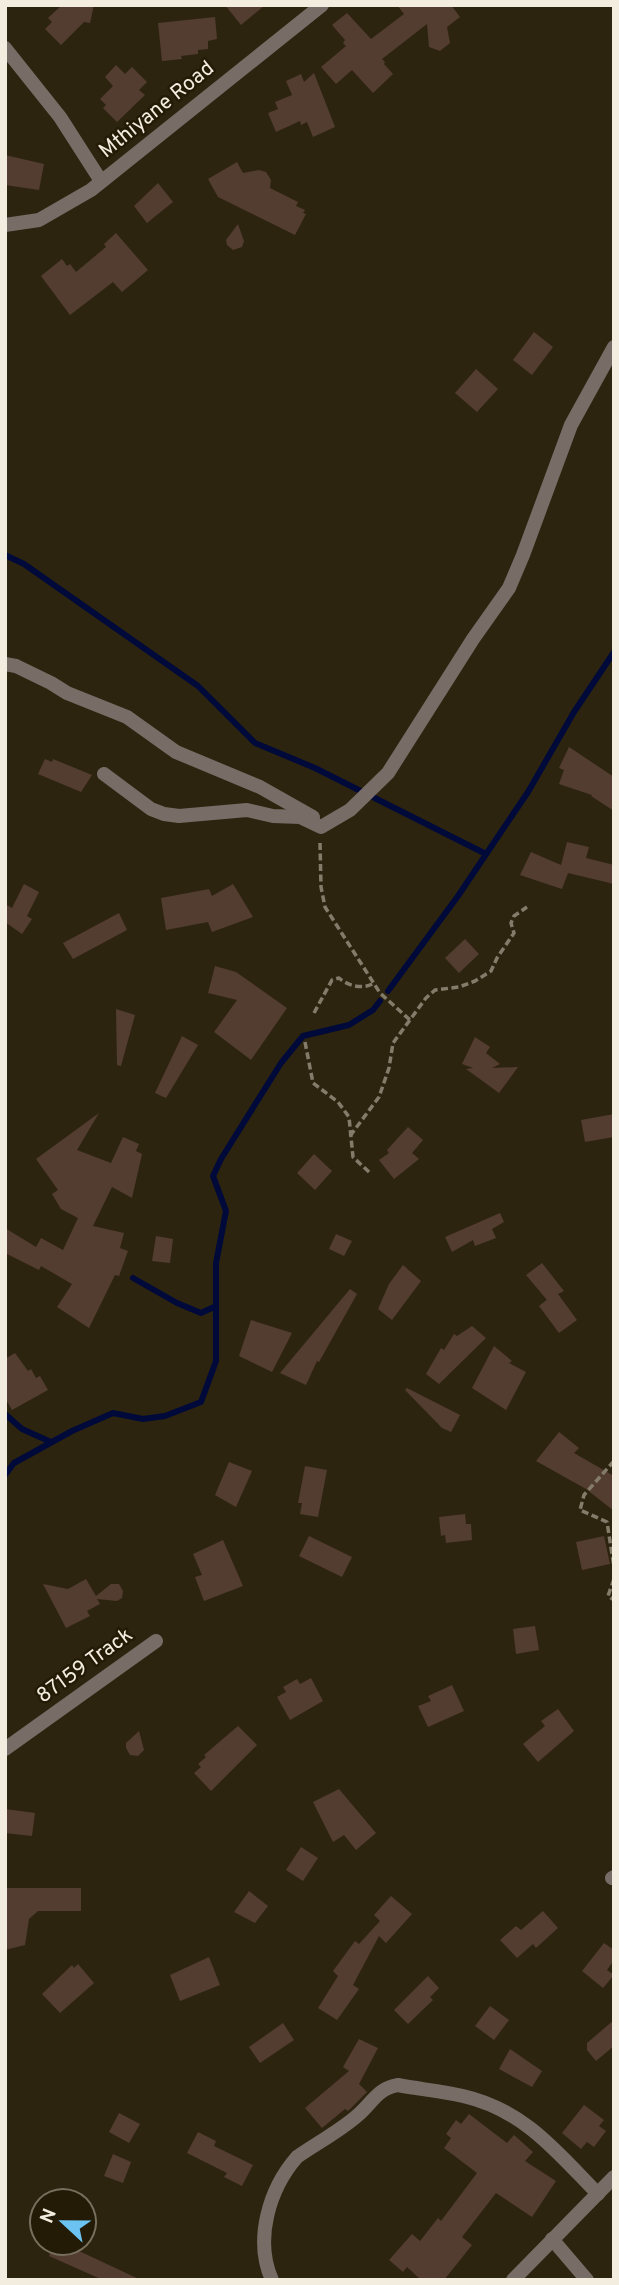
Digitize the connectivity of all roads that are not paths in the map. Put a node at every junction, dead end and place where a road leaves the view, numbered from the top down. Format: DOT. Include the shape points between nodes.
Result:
graph roads {
  1 [pos="322,5"];
  2 [pos="5,48"];
  3 [pos="101,181"];
  4 [pos="5,225"];
  5 [pos="614,347"];
  6 [pos="5,664"];
  7 [pos="104,774"];
  8 [pos="324,826"];
  9 [pos="156,1641"];
  10 [pos="5,1749"];
  11 [pos="614,2177"];
  12 [pos="598,2194"];
  13 [pos="552,2239"];
  14 [pos="272,2280"];
  15 [pos="513,2280"];
  16 [pos="587,2280"];
  1 -- 3 [label="street, Mthiyane Road"];
  2 -- 3 [label="street" via="60,117"];
  3 -- 4 [label="street, Mthiyane Road" via="39,220"];
  5 -- 8 [label="street" via="571,425 509,588 388,773 350,810"];
  6 -- 8 [label="street" via="127,717 176,752 260,787"];
  7 -- 8 [label="street" via="164,814 247,810 300,817"];
  9 -- 10 [label="street, 87159 Track"];
  11 -- 12 [label="street"];
  12 -- 13 [label="street"];
  12 -- 14 [label="street" via="540,2134 510,2114 461,2095 389,2087 292,2163 265,2226 263,2246"];
  13 -- 15 [label="street"];
  13 -- 16 [label="street"];
}
